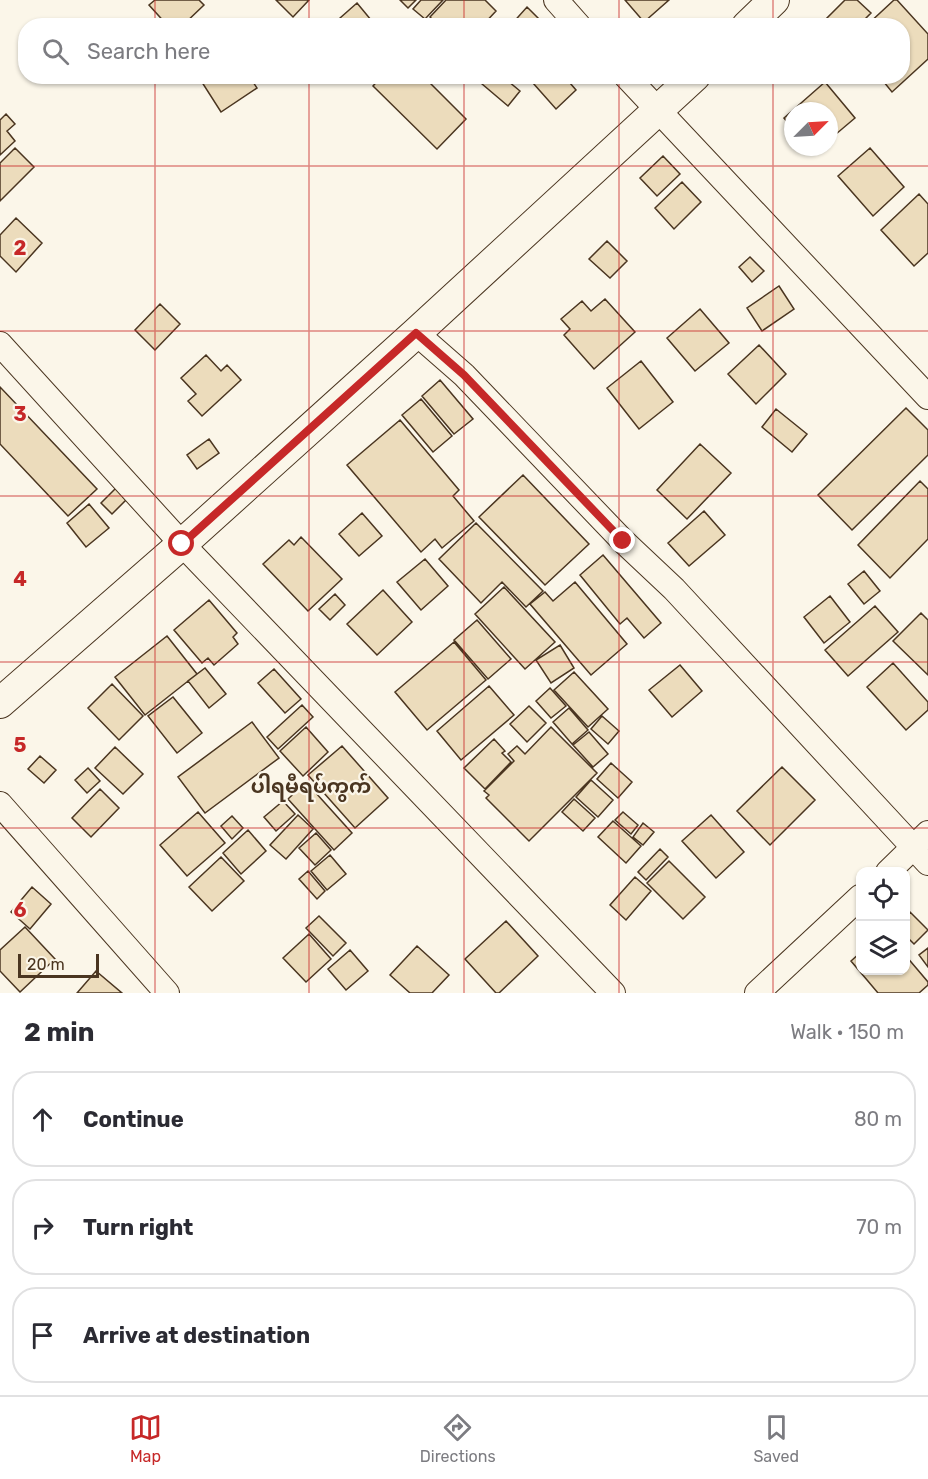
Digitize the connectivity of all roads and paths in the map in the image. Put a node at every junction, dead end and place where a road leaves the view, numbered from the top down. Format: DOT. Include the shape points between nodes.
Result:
graph roads {
  1 [pos="556,0"];
  2 [pos="774,0"];
  3 [pos="572,18"];
  4 [pos="755,18"];
  5 [pos="633,84"];
  6 [pos="686,84"];
  7 [pos="658,111"];
  8 [pos="416,333"];
  9 [pos="0,344"];
  10 [pos="928,397"];
  11 [pos="182,544"];
  12 [pos="0,703"];
  13 [pos="0,804"];
  14 [pos="923,848"];
  15 [pos="895,867"];
  16 [pos="856,902"];
  17 [pos="167,993"];
  18 [pos="613,993"];
  19 [pos="757,993"];
  1 -- 3 [label="street"];
  2 -- 4 [label="street"];
  5 -- 7 [label="street"];
  6 -- 7 [label="street"];
  7 -- 8 [label="street"];
  7 -- 10 [label="street"];
  8 -- 11 [label="street"];
  8 -- 14 [label="street" via="464,375"];
  9 -- 11 [label="street"];
  11 -- 12 [label="street"];
  11 -- 18 [label="street"];
  13 -- 17 [label="street"];
  14 -- 15 [label="street"];
  16 -- 19 [label="street"];
}
